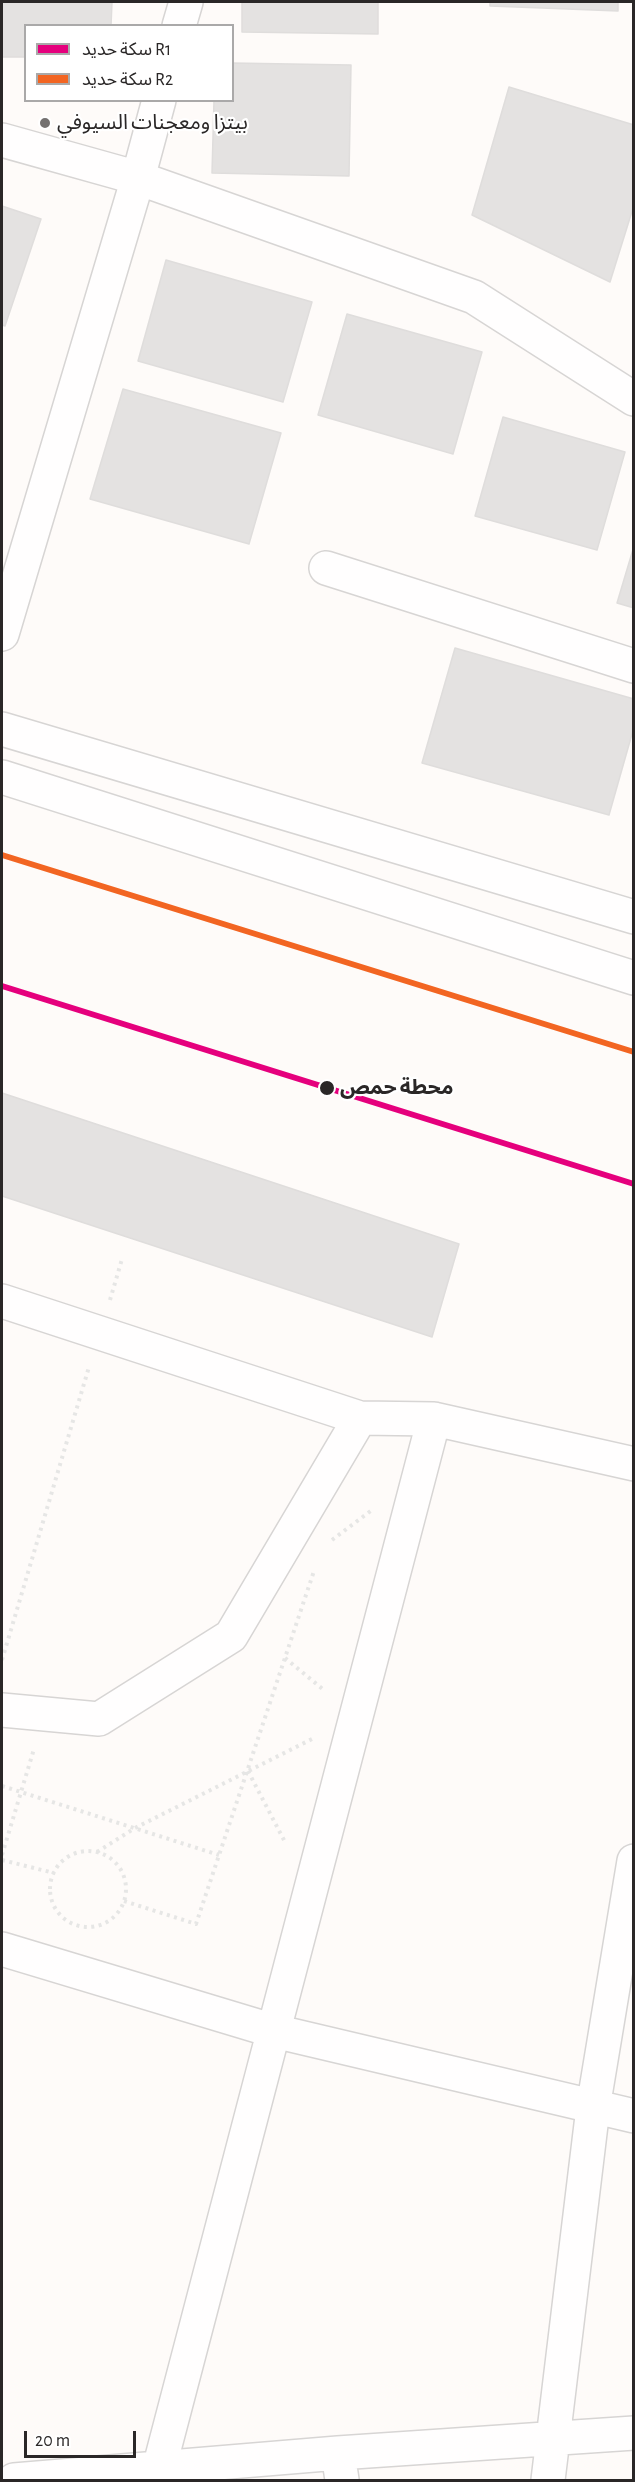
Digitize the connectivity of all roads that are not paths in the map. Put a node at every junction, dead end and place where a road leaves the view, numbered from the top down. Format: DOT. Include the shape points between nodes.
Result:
graph roads {
  1 [pos="186,2"];
  2 [pos="180,24"];
  3 [pos="158,102"];
  4 [pos="2,140"];
  5 [pos="138,178"];
  6 [pos="633,399"];
  7 [pos="326,568"];
  8 [pos="2,634"];
  9 [pos="633,666"];
  10 [pos="2,729"];
  11 [pos="2,777"];
  12 [pos="633,917"];
  13 [pos="633,978"];
  14 [pos="2,1301"];
  15 [pos="360,1418"];
  16 [pos="434,1419"];
  17 [pos="633,1464"];
  18 [pos="2,1710"];
  19 [pos="633,1861"];
  20 [pos="2,1949"];
  21 [pos="274,2031"];
  22 [pos="593,2108"];
  23 [pos="633,2116"];
  24 [pos="633,2433"];
  25 [pos="553,2437"];
  26 [pos="340,2467"];
  27 [pos="158,2474"];
  28 [pos="14,2481"];
  29 [pos="548,2481"];
  1 -- 2 [label="street"];
  3 -- 5 [label="street"];
  4 -- 5 [label="street"];
  5 -- 6 [label="street" via="474,297"];
  5 -- 8 [label="street"];
  7 -- 9 [label="street"];
  10 -- 12 [label="street"];
  11 -- 13 [label="street"];
  14 -- 15 [label="street"];
  15 -- 16 [label="street"];
  15 -- 18 [label="street" via="231,1635 99,1719"];
  16 -- 17 [label="street"];
  16 -- 21 [label="street"];
  19 -- 22 [label="street"];
  20 -- 21 [label="street"];
  21 -- 22 [label="street"];
  21 -- 27 [label="street"];
  22 -- 23 [label="street"];
  22 -- 25 [label="street"];
  24 -- 25 [label="street"];
  25 -- 26 [label="street"];
  25 -- 29 [label="street"];
  26 -- 27 [label="street"];
  27 -- 28 [label="street"];
}
